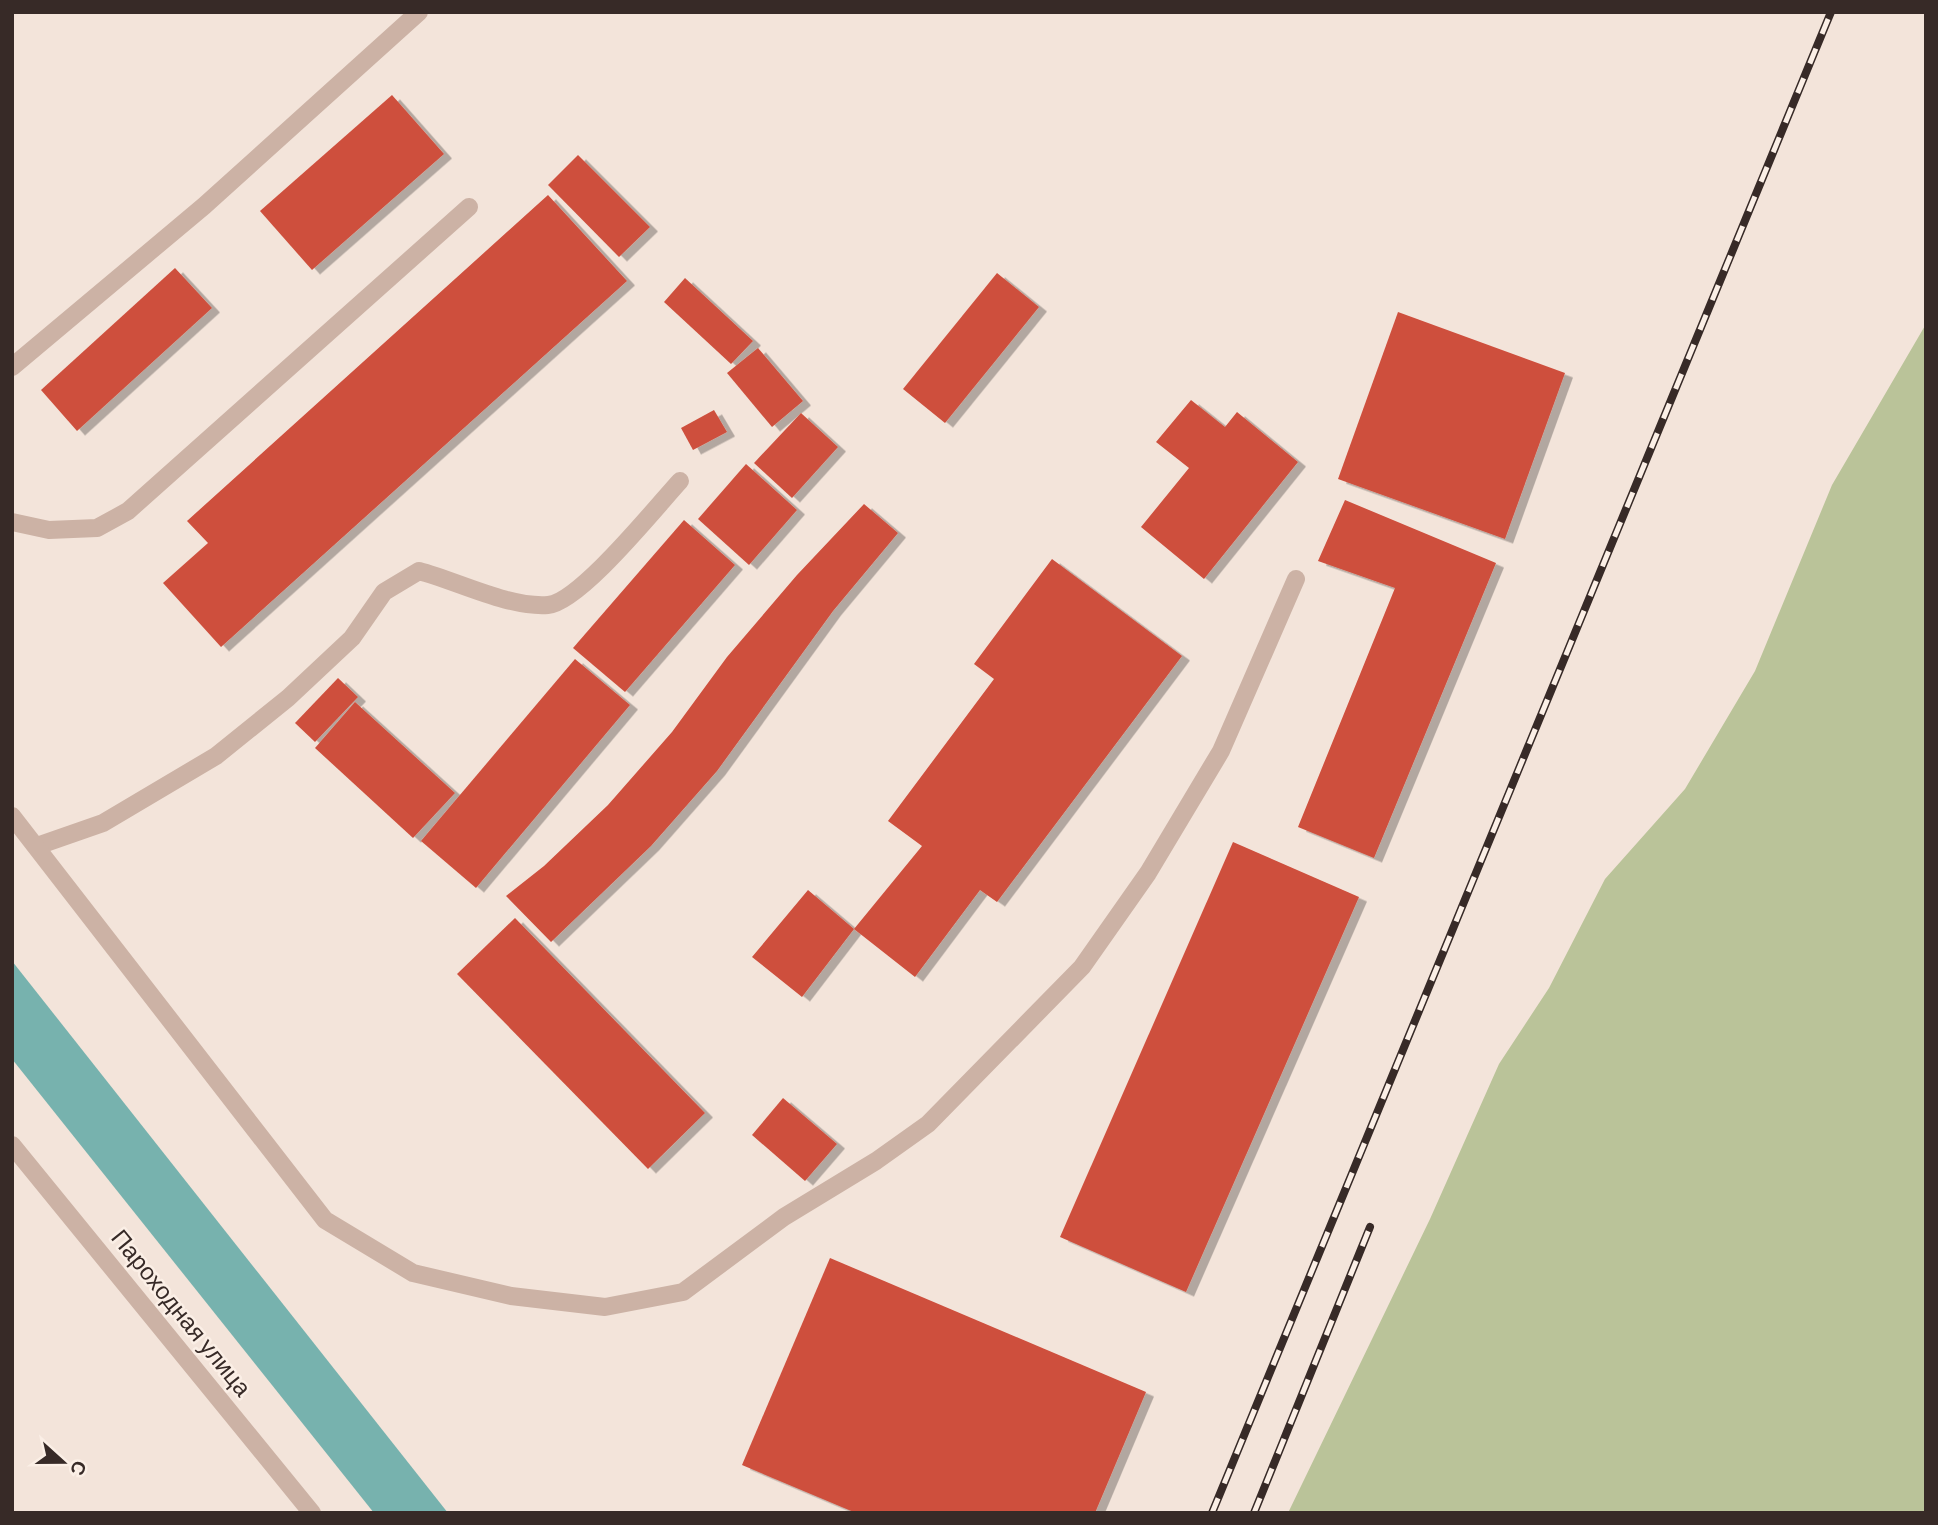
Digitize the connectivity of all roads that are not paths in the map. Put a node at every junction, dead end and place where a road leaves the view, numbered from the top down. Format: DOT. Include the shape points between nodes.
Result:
graph roads {
  1 [pos="419,12"];
  2 [pos="469,207"];
  3 [pos="12,367"];
  4 [pos="680,481"];
  5 [pos="12,522"];
  6 [pos="1296,579"];
  7 [pos="12,816"];
  8 [pos="37,846"];
  9 [pos="12,1145"];
  10 [pos="312,1513"];
  1 -- 3 [label="street" via="204,206"];
  2 -- 5 [label="street" via="128,511 97,528 49,530"];
  4 -- 8 [label="street" via="588,581 550,605 510,600 419,571 384,592 352,638 216,756 103,822"];
  6 -- 8 [label="street" via="1221,751 1147,873 1082,967 929,1124 784,1217 683,1292 605,1307 512,1296 413,1273 325,1220"];
  7 -- 8 [label="street"];
  9 -- 10 [label="street, Пароходная улица"];
}
